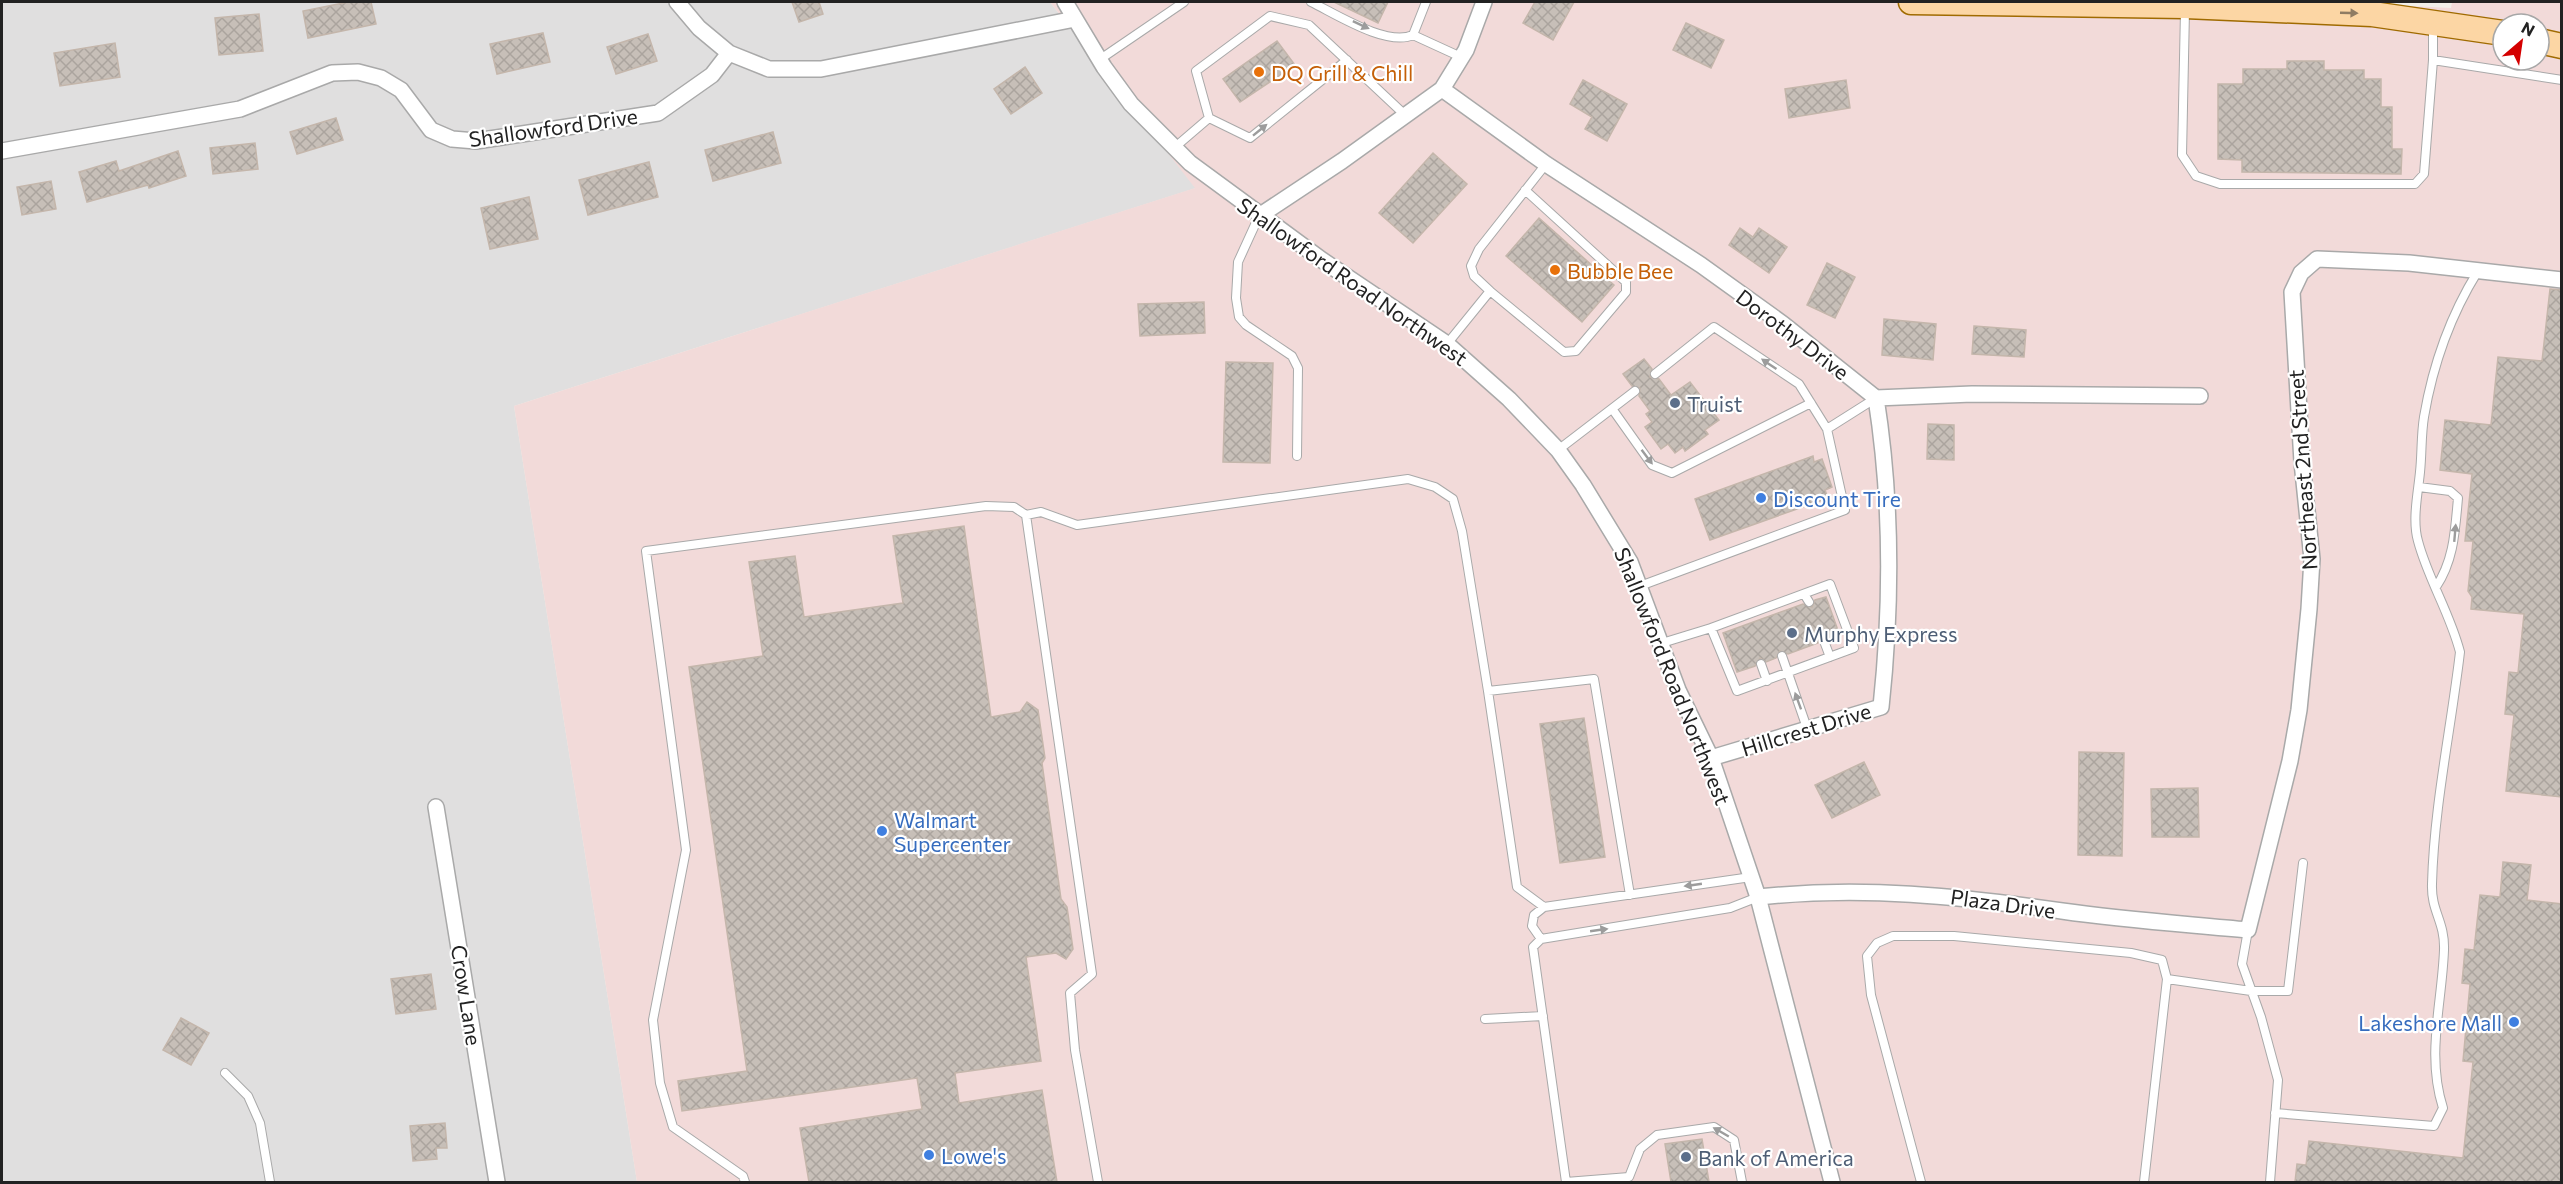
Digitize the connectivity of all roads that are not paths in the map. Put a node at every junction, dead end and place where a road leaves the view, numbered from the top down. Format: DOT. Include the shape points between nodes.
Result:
graph roads {
  1 [pos="677,2"];
  2 [pos="1065,2"];
  3 [pos="1184,2"];
  4 [pos="1311,2"];
  5 [pos="1426,2"];
  6 [pos="1484,2"];
  7 [pos="1911,2"];
  8 [pos="2185,4"];
  9 [pos="1075,19"];
  10 [pos="2433,22"];
  11 [pos="2491,31"];
  12 [pos="1413,35"];
  13 [pos="729,53"];
  14 [pos="1461,57"];
  15 [pos="1099,60"];
  16 [pos="1347,60"];
  17 [pos="2433,60"];
  18 [pos="2562,80"];
  19 [pos="1442,89"];
  20 [pos="1405,115"];
  21 [pos="1209,118"];
  22 [pos="1174,148"];
  23 [pos="2,151"];
  24 [pos="1546,164"];
  25 [pos="1525,190"];
  26 [pos="1259,216"];
  27 [pos="2478,270"];
  28 [pos="2562,280"];
  29 [pos="1490,291"];
  30 [pos="1447,344"];
  31 [pos="1655,374"];
  32 [pos="1635,391"];
  33 [pos="2200,396"];
  34 [pos="1876,398"];
  35 [pos="1811,403"];
  36 [pos="1613,410"];
  37 [pos="1827,429"];
  38 [pos="1558,450"];
  39 [pos="1297,456"];
  40 [pos="2419,487"];
  41 [pos="1026,515"];
  42 [pos="1640,586"];
  43 [pos="2436,587"];
  44 [pos="1804,594"];
  45 [pos="1809,603"];
  46 [pos="1742,616"];
  47 [pos="1746,625"];
  48 [pos="1711,628"];
  49 [pos="1824,641"];
  50 [pos="1662,643"];
  51 [pos="1782,656"];
  52 [pos="1830,657"];
  53 [pos="1761,664"];
  54 [pos="1788,674"];
  55 [pos="1767,681"];
  56 [pos="1488,691"];
  57 [pos="1807,728"];
  58 [pos="1711,758"];
  59 [pos="436,807"];
  60 [pos="2303,863"];
  61 [pos="1751,877"];
  62 [pos="1630,895"];
  63 [pos="1758,897"];
  64 [pos="1544,907"];
  65 [pos="2248,930"];
  66 [pos="1541,939"];
  67 [pos="2167,979"];
  68 [pos="2251,991"];
  69 [pos="1543,1016"];
  70 [pos="1485,1019"];
  71 [pos="225,1073"];
  72 [pos="2275,1113"];
  73 [pos="270,1182"];
  74 [pos="497,1182"];
  75 [pos="745,1182"];
  76 [pos="1098,1182"];
  77 [pos="1566,1182"];
  78 [pos="1742,1182"];
  79 [pos="1832,1182"];
  80 [pos="1921,1182"];
  81 [pos="2144,1182"];
  82 [pos="2270,1182"];
  1 -- 13 [label="street" via="699,28"];
  2 -- 9 [label="street, Shallowford Road Northwest"];
  3 -- 15 [label="lane"];
  4 -- 12 [label="lane, one-way" via="1379,34 1402,40"];
  5 -- 12 [label="lane"];
  6 -- 14 [label="street"];
  7 -- 8 [label="main road"];
  8 -- 10 [label="main road, one-way" via="2372,14"];
  8 -- 17 [label="lane" via="2182,155 2196,176 2220,184 2415,184 2424,174"];
  9 -- 13 [label="street" via="821,69 769,69"];
  9 -- 15 [label="street, Shallowford Road Northwest"];
  10 -- 11 [label="main road"];
  10 -- 17 [label="lane"];
  12 -- 14 [label="lane"];
  13 -- 23 [label="street, Shallowford Drive" via="712,75 658,113 476,141 452,139 431,130 400,90 381,78 349,72 332,73 240,109"];
  14 -- 19 [label="street"];
  15 -- 22 [label="street, Shallowford Road Northwest" via="1131,104"];
  16 -- 20 [label="lane"];
  21 -- 16 [label="lane, one-way" via="1250,138"];
  16 -- 21 [label="lane" via="1309,25 1270,16 1196,71"];
  17 -- 18 [label="lane"];
  19 -- 20 [label="street"];
  19 -- 24 [label="street, Dorothy Drive"];
  20 -- 26 [label="street"];
  21 -- 22 [label="lane"];
  22 -- 26 [label="street, Shallowford Road Northwest"];
  24 -- 25 [label="lane"];
  24 -- 34 [label="street, Dorothy Drive" via="1701,265 1784,324"];
  25 -- 29 [label="lane" via="1479,249 1471,266 1474,276"];
  25 -- 29 [label="lane" via="1626,282 1626,292 1576,351 1564,352"];
  26 -- 30 [label="street, Shallowford Road Northwest"];
  26 -- 39 [label="lane" via="1238,262 1236,298 1239,316 1246,326 1292,356 1298,368"];
  27 -- 28 [label="street, Northeast 2nd Street"];
  27 -- 40 [label="lane" via="2446,330 2434,371 2424,419"];
  27 -- 65 [label="street, Northeast 2nd Street" via="2317,259 2301,273 2292,292 2312,559 2309,609 2290,761"];
  29 -- 30 [label="lane"];
  30 -- 38 [label="street, Shallowford Road Northwest" via="1509,399"];
  35 -- 31 [label="lane, one-way" via="1799,384 1714,327"];
  32 -- 36 [label="lane"];
  33 -- 34 [label="street" via="1972,394"];
  34 -- 37 [label="lane"];
  34 -- 57 [label="street, Hillcrest Drive" via="1889,516 1888,621 1881,706"];
  36 -- 35 [label="lane, one-way" via="1652,465 1672,473"];
  35 -- 37 [label="lane"];
  36 -- 38 [label="lane"];
  37 -- 42 [label="lane" via="1845,510"];
  38 -- 42 [label="street, Shallowford Road Northwest" via="1599,510"];
  40 -- 43 [label="lane" via="2417,538"];
  43 -- 40 [label="lane, one-way" via="2448,570 2458,498 2450,491"];
  41 -- 56 [label="lane" via="1041,512 1077,525 1408,479 1435,487 1453,499 1462,531"];
  41 -- 75 [label="lane" via="1014,507 986,506 646,551 686,850 653,1020 660,1083 673,1127 743,1176"];
  41 -- 76 [label="lane" via="1092,974 1070,993 1075,1050"];
  42 -- 50 [label="street, Shallowford Road Northwest"];
  43 -- 72 [label="lane" via="2460,652 2434,839 2432,886 2432,906 2444,928 2433,1055 2443,1108 2434,1126"];
  44 -- 45 [label="lane"];
  44 -- 46 [label="lane" via="1766,613"];
  44 -- 52 [label="lane" via="1830,584 1854,648"];
  46 -- 47 [label="lane"];
  46 -- 48 [label="lane"];
  48 -- 50 [label="lane"];
  48 -- 55 [label="lane" via="1737,691"];
  49 -- 52 [label="lane"];
  50 -- 58 [label="street, Shallowford Road Northwest" via="1678,690"];
  51 -- 54 [label="lane"];
  52 -- 54 [label="lane"];
  53 -- 55 [label="lane"];
  54 -- 55 [label="lane"];
  57 -- 54 [label="lane, one-way"];
  56 -- 62 [label="lane" via="1594,679"];
  56 -- 64 [label="lane" via="1517,887"];
  57 -- 58 [label="street, Hillcrest Drive"];
  58 -- 61 [label="street, Shallowford Road Northwest"];
  59 -- 74 [label="street, Crow Lane"];
  60 -- 68 [label="lane" via="2288,991"];
  61 -- 62 [label="lane, one-way"];
  61 -- 63 [label="street, Shallowford Road Northwest"];
  62 -- 64 [label="lane"];
  63 -- 65 [label="street, Plaza Drive" via="1872,891 1926,893"];
  66 -- 63 [label="lane, one-way" via="1730,908"];
  63 -- 79 [label="street, Shallowford Road Northwest"];
  64 -- 66 [label="lane" via="1534,915 1532,926"];
  65 -- 68 [label="lane" via="2242,964"];
  66 -- 69 [label="lane" via="1533,947"];
  67 -- 68 [label="lane"];
  67 -- 80 [label="lane" via="2162,960 2131,953 1954,936 1893,936 1877,943 1867,956 1871,995"];
  67 -- 81 [label="lane"];
  68 -- 72 [label="lane" via="2278,1080"];
  69 -- 70 [label="lane"];
  69 -- 77 [label="lane"];
  71 -- 73 [label="lane" via="248,1096 260,1123"];
  72 -- 82 [label="lane"];
  78 -- 77 [label="lane, one-way" via="1734,1140 1714,1127 1657,1135 1640,1149 1629,1177"];
}
